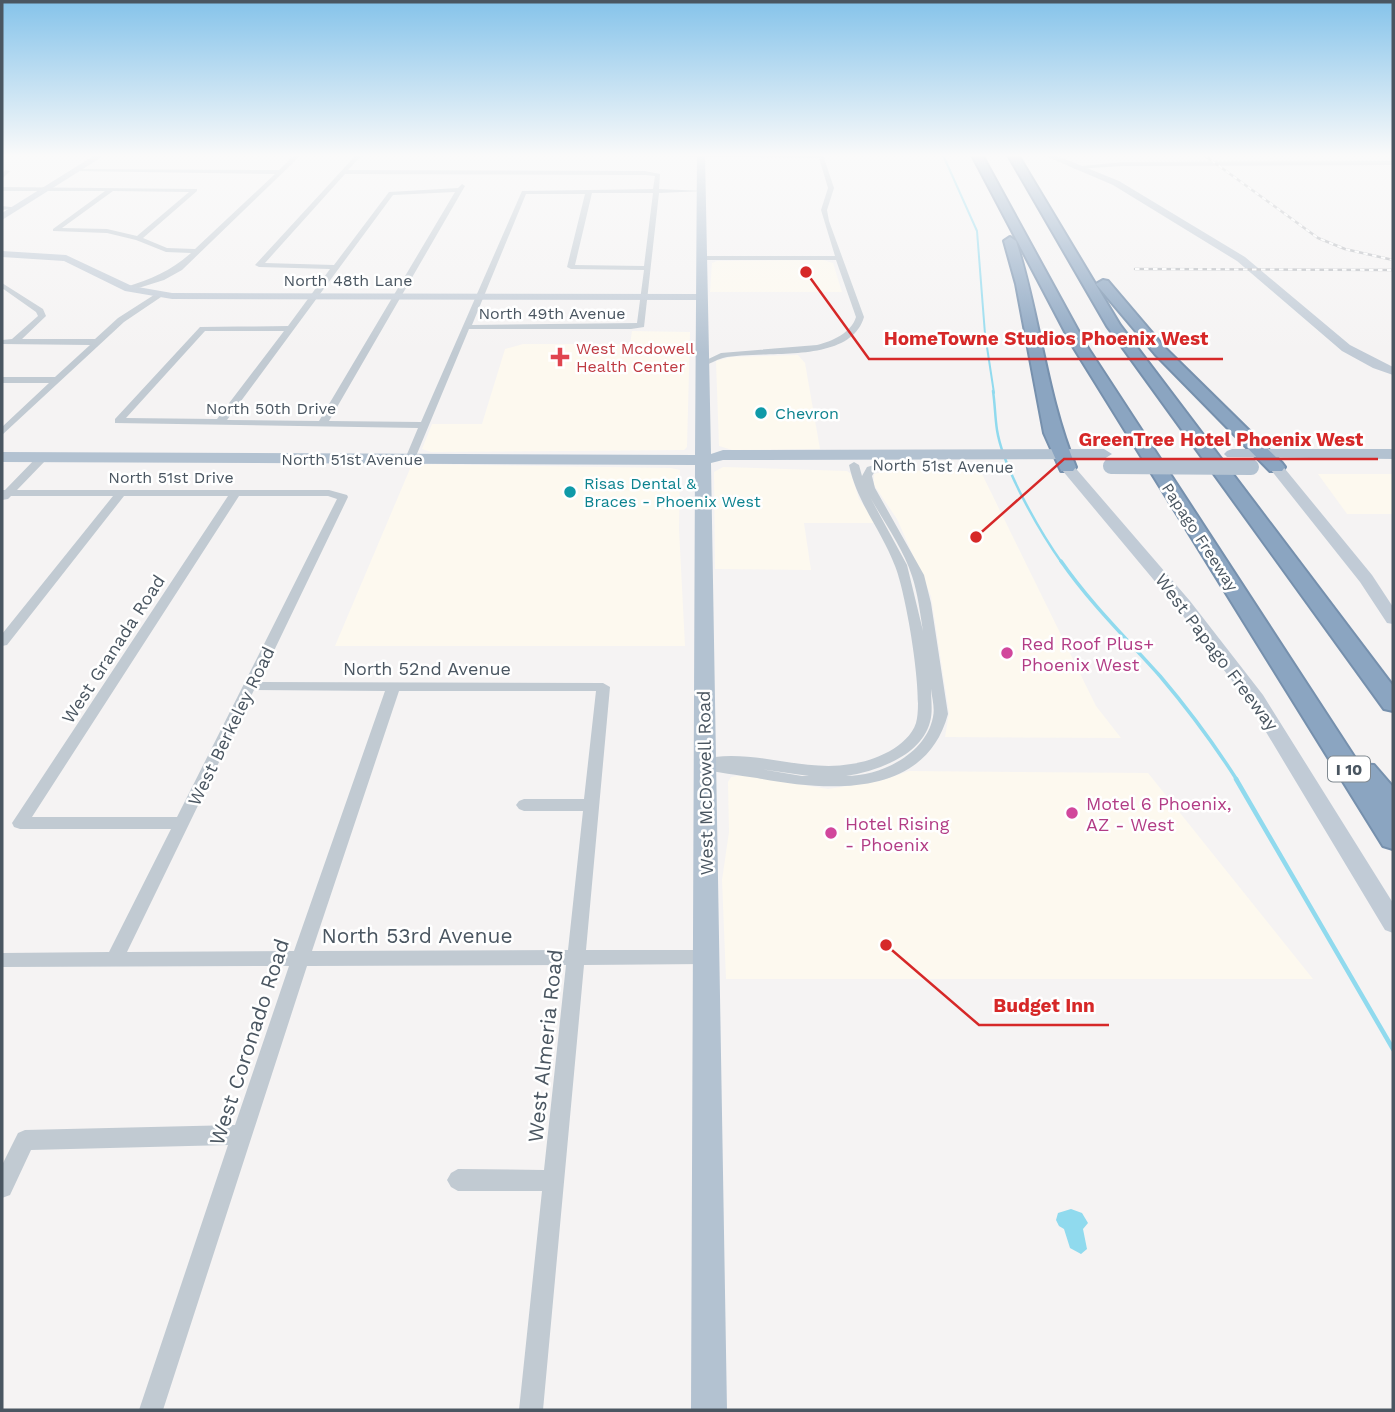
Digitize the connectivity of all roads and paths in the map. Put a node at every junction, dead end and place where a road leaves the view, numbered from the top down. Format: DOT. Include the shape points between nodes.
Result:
graph roads {
  1 [pos="68,221"];
  2 [pos="159,221"];
  3 [pos="228,221"];
  4 [pos="299,221"];
  5 [pos="371,221"];
  6 [pos="441,221"];
  7 [pos="513,221"];
  8 [pos="582,221"];
  9 [pos="652,221"];
  10 [pos="701,221"];
  11 [pos="826,221"];
  12 [pos="1005,221"];
  13 [pos="1012,221"];
  14 [pos="1053,221"];
  15 [pos="1057,221"];
  16 [pos="1178,221"];
  17 [pos="138,238"];
  18 [pos="196,251"];
  19 [pos="2,254"];
  20 [pos="702,258"];
  21 [pos="838,258"];
  22 [pos="336,267"];
  23 [pos="648,268"];
  24 [pos="2,285"];
  25 [pos="129,289"];
  26 [pos="160,295"];
  27 [pos="314,295"];
  28 [pos="397,296"];
  29 [pos="479,296"];
  30 [pos="645,297"];
  31 [pos="702,297"];
  32 [pos="466,327"];
  33 [pos="290,328"];
  34 [pos="702,339"];
  35 [pos="2,342"];
  36 [pos="14,342"];
  37 [pos="99,342"];
  38 [pos="758,353"];
  39 [pos="702,364"];
  40 [pos="1393,370"];
  41 [pos="2,380"];
  42 [pos="58,380"];
  43 [pos="7,423"];
  44 [pos="219,424"];
  45 [pos="322,424"];
  46 [pos="425,425"];
  47 [pos="2,432"];
  48 [pos="964,454"];
  49 [pos="1393,454"];
  50 [pos="2,457"];
  51 [pos="42,458"];
  52 [pos="410,459"];
  53 [pos="703,460"];
  54 [pos="988,460"];
  55 [pos="1063,460"];
  56 [pos="1108,460"];
  57 [pos="1270,461"];
  58 [pos="854,465"];
  59 [pos="885,465"];
  60 [pos="1393,467"];
  61 [pos="121,493"];
  62 [pos="235,494"];
  63 [pos="4,495"];
  64 [pos="341,495"];
  65 [pos="1393,619"];
  66 [pos="2,642"];
  67 [pos="1365,665"];
  68 [pos="251,686"];
  69 [pos="603,687"];
  70 [pos="393,688"];
  71 [pos="1304,699"];
  72 [pos="1393,703"];
  73 [pos="1393,712"];
  74 [pos="704,764"];
  75 [pos="887,766"];
  76 [pos="591,804"];
  77 [pos="524,805"];
  78 [pos="1393,805"];
  79 [pos="183,823"];
  80 [pos="1393,839"];
  81 [pos="1393,923"];
  82 [pos="706,957"];
  83 [pos="116,958"];
  84 [pos="300,958"];
  85 [pos="576,958"];
  86 [pos="2,960"];
  87 [pos="243,1135"];
  88 [pos="458,1180"];
  89 [pos="554,1181"];
  90 [pos="2,1187"];
  91 [pos="151,1410"];
  92 [pos="531,1410"];
  93 [pos="709,1410"];
  1 -- 17 [label="street" via="55,230 107,231"];
  2 -- 17 [label="street"];
  3 -- 18 [label="street"];
  4 -- 22 [label="street" via="259,265"];
  5 -- 22 [label="street"];
  6 -- 28 [label="street"];
  7 -- 29 [label="street"];
  8 -- 23 [label="street" via="571,267"];
  9 -- 23 [label="street"];
  10 -- 20 [label="main road, West McDowell Road"];
  11 -- 21 [label="street"];
  12 -- 55 [label="highway"];
  13 -- 71 [label="highway, Papago Freeway / I 10" via="1079,345"];
  14 -- 67 [label="highway" via="1114,326"];
  15 -- 57 [label="highway" via="1139,326"];
  16 -- 40 [label="street" via="1241,259 1346,348"];
  17 -- 18 [label="street" via="166,250"];
  18 -- 25 [label="street" via="168,275"];
  19 -- 25 [label="street, North 48th Lane" via="66,258"];
  20 -- 21 [label="street"];
  20 -- 31 [label="main road, West McDowell Road"];
  21 -- 38 [label="street" via="860,317 857,327 824,347"];
  22 -- 27 [label="street"];
  23 -- 30 [label="street"];
  24 -- 36 [label="street" via="43,313 36,325"];
  25 -- 26 [label="street, North 48th Lane"];
  26 -- 27 [label="street, North 48th Lane"];
  26 -- 37 [label="street" via="121,320"];
  27 -- 28 [label="street, North 48th Lane"];
  27 -- 33 [label="street"];
  28 -- 29 [label="street, North 48th Lane"];
  28 -- 45 [label="street"];
  29 -- 30 [label="street, North 48th Lane"];
  29 -- 32 [label="street"];
  30 -- 31 [label="street, North 48th Lane"];
  30 -- 32 [label="street, North 49th Avenue" via="638,327"];
  31 -- 34 [label="main road, West McDowell Road"];
  32 -- 46 [label="street"];
  33 -- 44 [label="street"];
  33 -- 44 [label="street, North 50th Drive" via="203,328 118,421"];
  34 -- 38 [label="street" via="719,349"];
  34 -- 39 [label="main road, West McDowell Road"];
  35 -- 36 [label="street"];
  36 -- 37 [label="street"];
  37 -- 42 [label="street"];
  38 -- 39 [label="street" via="719,356"];
  39 -- 53 [label="main road, West McDowell Road"];
  41 -- 42 [label="street"];
  42 -- 43 [label="street"];
  43 -- 47 [label="street"];
  44 -- 45 [label="street, North 50th Drive"];
  45 -- 46 [label="street, North 50th Drive"];
  46 -- 52 [label="street"];
  48 -- 53 [label="main road, North 51st Avenue" via="723,455"];
  48 -- 54 [label="main road, North 51st Avenue"];
  48 -- 58 [label="main road" via="863,458"];
  49 -- 57 [label="main road, North 51st Avenue"];
  50 -- 51 [label="main road, North 51st Avenue"];
  51 -- 52 [label="main road, North 51st Avenue"];
  51 -- 63 [label="street"];
  52 -- 53 [label="main road, North 51st Avenue"];
  53 -- 58 [label="main road, North 51st Avenue"];
  53 -- 74 [label="main road, West McDowell Road"];
  54 -- 55 [label="main road, North 51st Avenue"];
  54 -- 59 [label="main road, North 51st Avenue"];
  55 -- 56 [label="main road, North 51st Avenue"];
  55 -- 81 [label="street, West Papago Freeway" via="1256,699"];
  56 -- 57 [label="main road, North 51st Avenue" via="1240,454"];
  56 -- 57 [label="main road, North 51st Avenue, bridge" via="1251,467"];
  57 -- 60 [label="main road, North 51st Avenue"];
  57 -- 65 [label="street"];
  58 -- 59 [label="main road, North 51st Avenue"];
  58 -- 75 [label="street" via="863,497 908,582 923,693 923,721 917,734"];
  59 -- 75 [label="street" via="871,469 868,482 918,575 941,714 929,743 906,764"];
  61 -- 62 [label="street, North 51st Drive"];
  61 -- 63 [label="street, North 51st Drive"];
  61 -- 66 [label="street"];
  62 -- 64 [label="street, North 51st Drive"];
  62 -- 79 [label="street, West Granada Road" via="20,823"];
  64 -- 68 [label="street, West Berkeley Road" via="343,501"];
  67 -- 72 [label="highway"];
  67 -- 73 [label="highway"];
  68 -- 70 [label="street, North 52nd Avenue"];
  68 -- 79 [label="street, West Berkeley Road"];
  69 -- 70 [label="street, North 52nd Avenue"];
  69 -- 76 [label="street, West Almeria Road"];
  70 -- 84 [label="street, West Coronado Road"];
  71 -- 78 [label="highway"];
  71 -- 80 [label="highway, Papago Freeway / I 10"];
  74 -- 75 [label="street" via="821,783 855,781"];
  74 -- 82 [label="main road, West McDowell Road"];
  76 -- 77 [label="street"];
  76 -- 85 [label="street, West Almeria Road"];
  79 -- 83 [label="street, West Berkeley Road"];
  82 -- 85 [label="street, North 53rd Avenue"];
  82 -- 93 [label="main road, West McDowell Road"];
  83 -- 84 [label="street, North 53rd Avenue"];
  83 -- 86 [label="street, North 53rd Avenue"];
  84 -- 85 [label="street, North 53rd Avenue"];
  84 -- 87 [label="street, West Coronado Road"];
  85 -- 89 [label="street, West Almeria Road"];
  87 -- 90 [label="street" via="25,1140"];
  87 -- 91 [label="street, West Coronado Road"];
  88 -- 89 [label="street"];
  89 -- 92 [label="street, West Almeria Road"];
}
